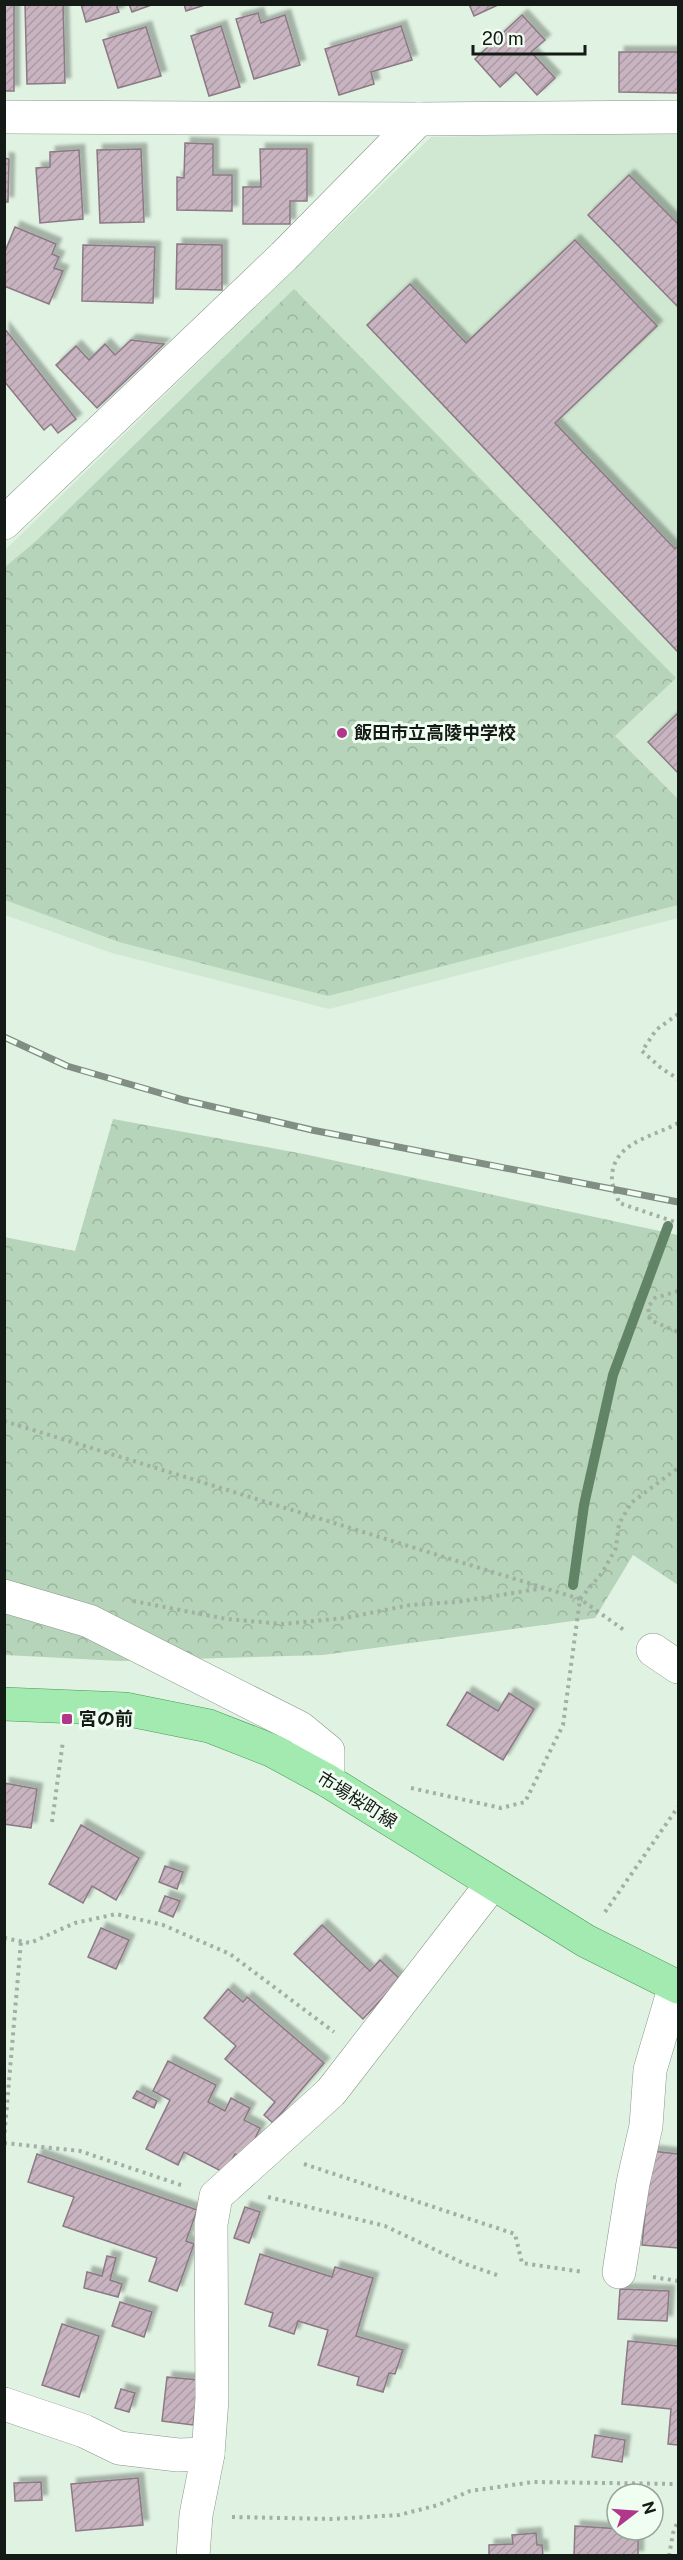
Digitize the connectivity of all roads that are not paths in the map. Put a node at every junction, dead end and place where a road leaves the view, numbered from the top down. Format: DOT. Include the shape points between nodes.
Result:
graph roads {
  1 [pos="4,117"];
  2 [pos="678,117"];
  3 [pos="419,119"];
  4 [pos="4,523"];
  5 [pos="4,1596"];
  6 [pos="4,1704"];
  7 [pos="328,1781"];
  8 [pos="492,1884"];
  9 [pos="677,1987"];
  10 [pos="619,2272"];
  11 [pos="4,2404"];
  12 [pos="208,2454"];
  13 [pos="193,2556"];
  1 -- 3 [label="street"];
  2 -- 3 [label="street"];
  3 -- 4 [label="street" via="284,256"];
  5 -- 7 [label="street" via="89,1621 300,1728 328,1751"];
  6 -- 7 [label="main road, 市場桜町線" via="125,1709 209,1725 273,1751"];
  7 -- 8 [label="main road, 市場桜町線"];
  8 -- 9 [label="main road, 市場桜町線" via="586,1941"];
  8 -- 12 [label="street" via="331,2092 221,2191 211,2224 212,2399"];
  9 -- 10 [label="street" via="650,2070 646,2126"];
  11 -- 12 [label="street" via="84,2431 119,2448 178,2455"];
  12 -- 13 [label="street"];
}
